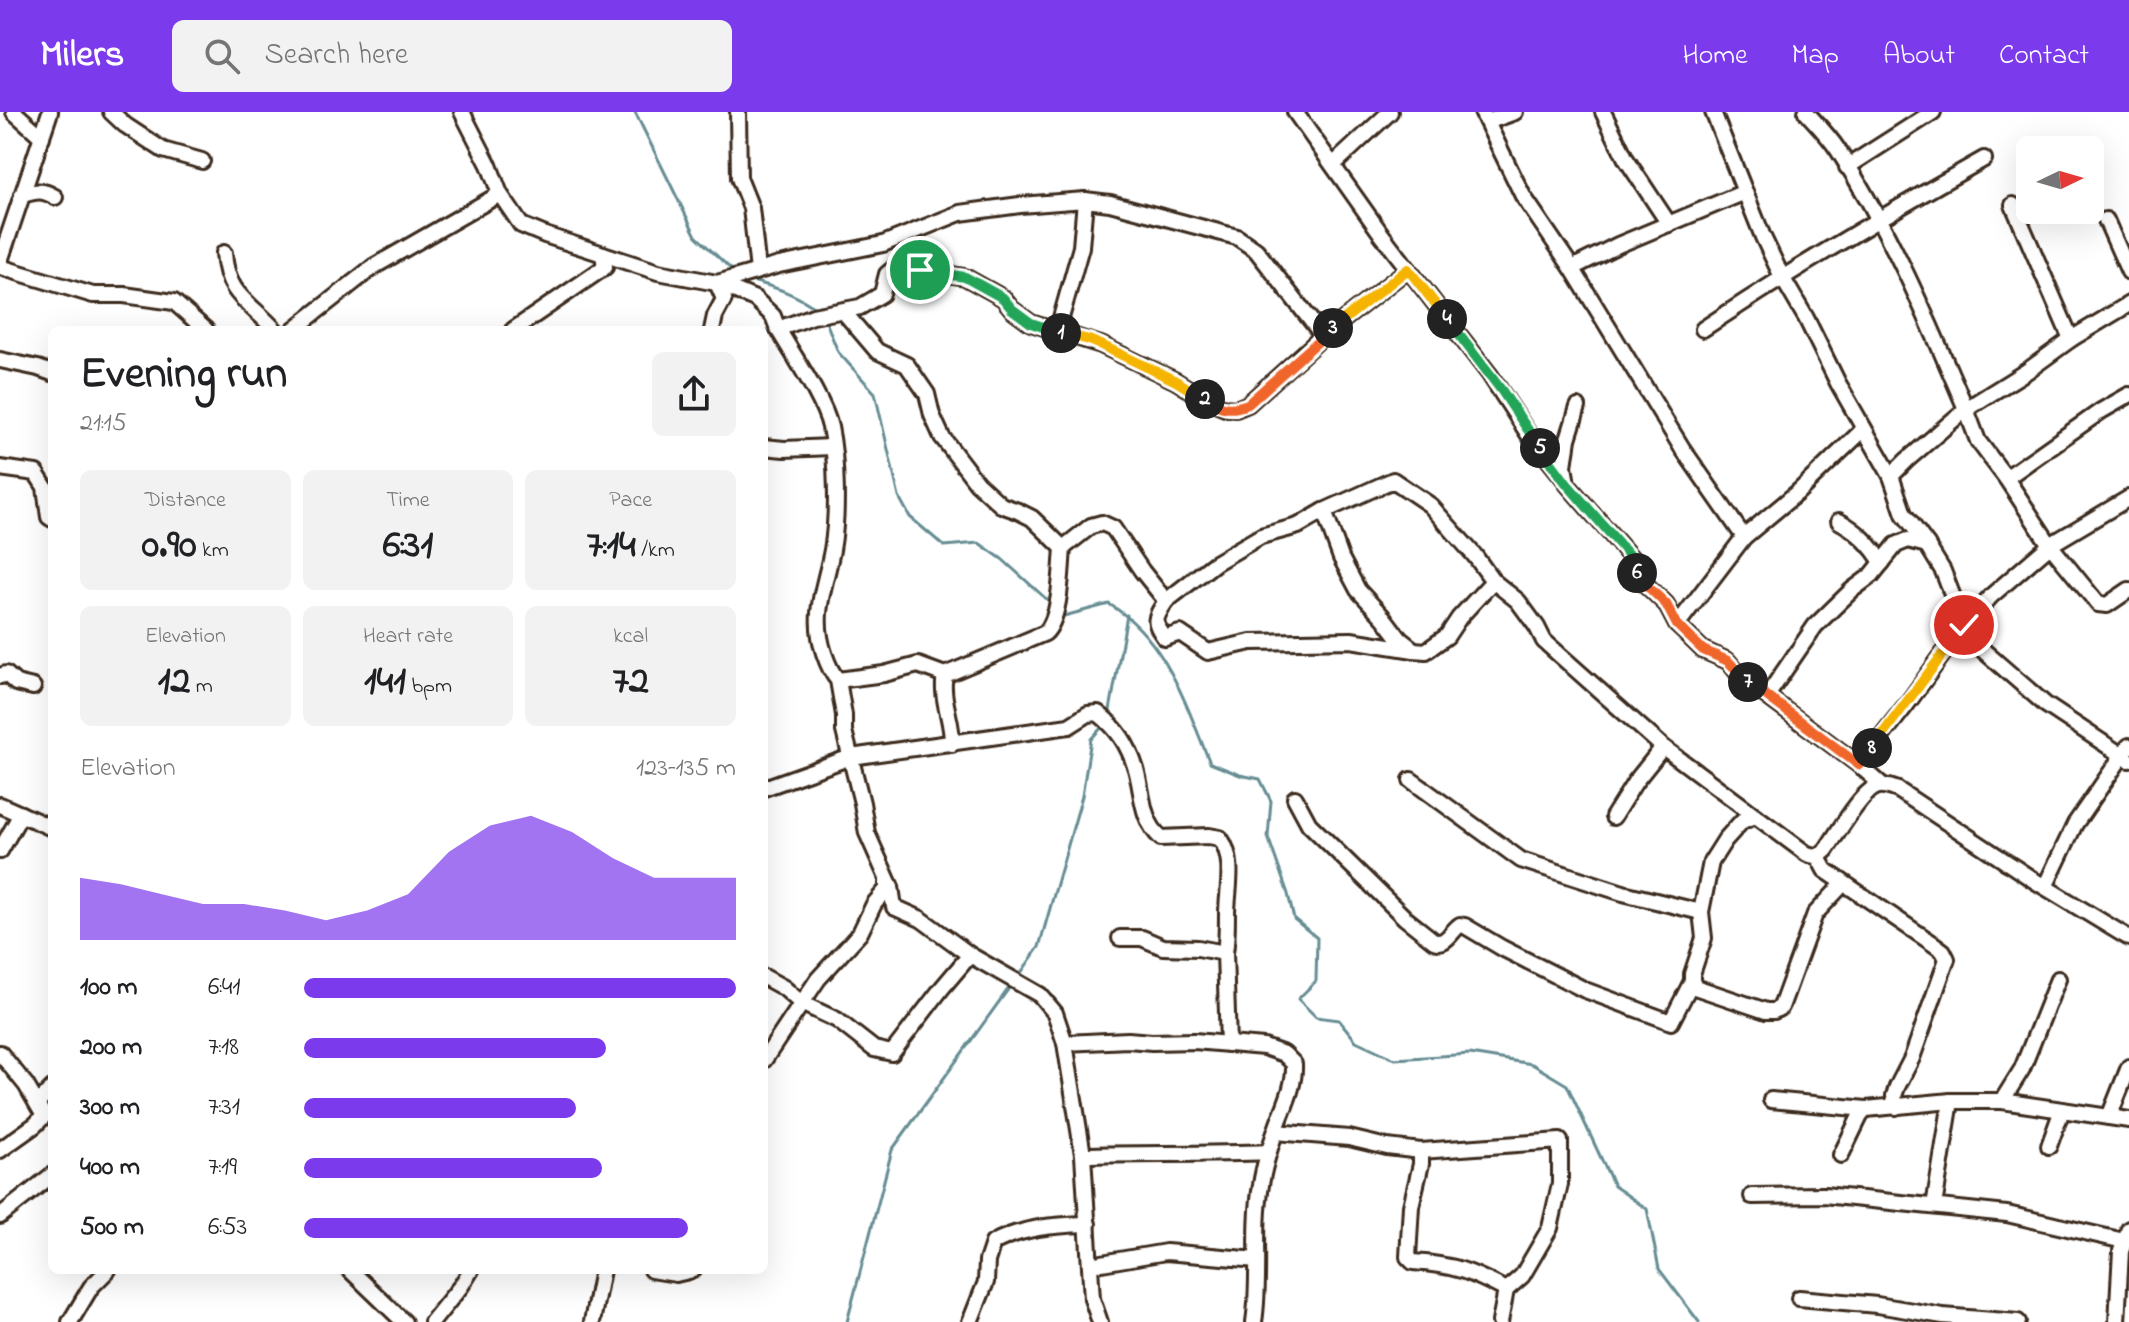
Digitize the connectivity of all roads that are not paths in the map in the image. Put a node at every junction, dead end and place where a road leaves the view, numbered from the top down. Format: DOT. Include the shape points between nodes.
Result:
graph roads {
  1 [pos="14,112"];
  2 [pos="50,112"];
  3 [pos="111,112"];
  4 [pos="462,112"];
  5 [pos="738,112"];
  6 [pos="1295,112"];
  7 [pos="1390,112"];
  8 [pos="1515,112"];
  9 [pos="1603,112"];
  10 [pos="1713,112"];
  11 [pos="1806,112"];
  12 [pos="1933,112"];
  13 [pos="1484,117"];
  14 [pos="42,137"];
  15 [pos="1984,159"];
  16 [pos="202,161"];
  17 [pos="1333,165"];
  18 [pos="1847,167"];
  19 [pos="1745,192"];
  20 [pos="500,194"];
  21 [pos="22,195"];
  22 [pos="55,197"];
  23 [pos="1085,200"];
  24 [pos="2013,205"];
  25 [pos="1879,217"];
  26 [pos="2106,220"];
  27 [pos="1669,224"];
  28 [pos="224,253"];
  29 [pos="603,254"];
  30 [pos="0,264"];
  31 [pos="1572,268"];
  32 [pos="1408,269"];
  33 [pos="758,271"];
  34 [pos="2129,272"];
  35 [pos="1782,277"];
  36 [pos="717,283"];
  37 [pos="2129,304"];
  38 [pos="843,311"];
  39 [pos="201,326"];
  40 [pos="271,326"];
  41 [pos="298,326"];
  42 [pos="519,326"];
  43 [pos="713,326"];
  44 [pos="778,329"];
  45 [pos="1703,329"];
  46 [pos="1057,332"];
  47 [pos="1323,336"];
  48 [pos="2071,339"];
  49 [pos="0,360"];
  50 [pos="48,372"];
  51 [pos="2129,395"];
  52 [pos="1578,407"];
  53 [pos="1966,409"];
  54 [pos="1864,429"];
  55 [pos="768,447"];
  56 [pos="832,447"];
  57 [pos="0,468"];
  58 [pos="1891,476"];
  59 [pos="2006,478"];
  60 [pos="1567,484"];
  61 [pos="2129,498"];
  62 [pos="48,510"];
  63 [pos="1324,511"];
  64 [pos="1839,521"];
  65 [pos="1744,537"];
  66 [pos="1927,545"];
  67 [pos="2050,545"];
  68 [pos="1063,548"];
  69 [pos="1882,563"];
  70 [pos="1493,581"];
  71 [pos="2129,590"];
  72 [pos="1166,601"];
  73 [pos="1677,625"];
  74 [pos="1965,628"];
  75 [pos="1414,650"];
  76 [pos="945,675"];
  77 [pos="0,676"];
  78 [pos="838,680"];
  79 [pos="33,687"];
  80 [pos="1767,696"];
  81 [pos="952,744"];
  82 [pos="1663,747"];
  83 [pos="2127,754"];
  84 [pos="851,757"];
  85 [pos="1859,765"];
  86 [pos="1411,780"];
  87 [pos="1882,785"];
  88 [pos="768,787"];
  89 [pos="1295,798"];
  90 [pos="0,805"];
  91 [pos="21,814"];
  92 [pos="1756,816"];
  93 [pos="1613,817"];
  94 [pos="48,826"];
  95 [pos="0,851"];
  96 [pos="1818,857"];
  97 [pos="888,879"];
  98 [pos="1843,884"];
  99 [pos="2045,887"];
  100 [pos="1701,912"];
  101 [pos="1120,938"];
  102 [pos="2129,938"];
  103 [pos="1225,953"];
  104 [pos="970,955"];
  105 [pos="768,979"];
  106 [pos="2058,979"];
  107 [pos="1692,981"];
  108 [pos="801,1003"];
  109 [pos="1065,1043"];
  110 [pos="1228,1044"];
  111 [pos="0,1053"];
  112 [pos="768,1054"];
  113 [pos="2129,1067"];
  114 [pos="1771,1100"];
  115 [pos="1951,1101"];
  116 [pos="2002,1101"];
  117 [pos="1896,1107"];
  118 [pos="1866,1109"];
  119 [pos="2062,1110"];
  120 [pos="45,1115"];
  121 [pos="2109,1117"];
  122 [pos="2129,1120"];
  123 [pos="1275,1132"];
  124 [pos="2049,1146"];
  125 [pos="0,1150"];
  126 [pos="1421,1151"];
  127 [pos="1268,1152"];
  128 [pos="1083,1155"];
  129 [pos="1841,1155"];
  130 [pos="48,1178"];
  131 [pos="1752,1196"];
  132 [pos="1934,1206"];
  133 [pos="0,1216"];
  134 [pos="1088,1224"];
  135 [pos="2126,1235"];
  136 [pos="1257,1260"];
  137 [pos="1090,1265"];
  138 [pos="104,1274"];
  139 [pos="354,1274"];
  140 [pos="468,1274"];
  141 [pos="601,1274"];
  142 [pos="1506,1290"];
  143 [pos="1799,1298"];
  144 [pos="2123,1306"];
  145 [pos="70,1322"];
  146 [pos="404,1322"];
  147 [pos="432,1322"];
  148 [pos="592,1322"];
  149 [pos="970,1322"];
  150 [pos="1100,1322"];
  151 [pos="1254,1322"];
  152 [pos="1500,1322"];
  153 [pos="2014,1322"];
  154 [pos="2117,1322"];
  1 -- 14 [label="street"];
  2 -- 14 [label="street"];
  3 -- 16 [label="street" via="163,150"];
  4 -- 20 [label="street"];
  5 -- 33 [label="street" via="739,178 751,208"];
  6 -- 17 [label="street"];
  7 -- 17 [label="street"];
  8 -- 13 [label="street"];
  9 -- 27 [label="street" via="1626,159"];
  10 -- 19 [label="street"];
  11 -- 18 [label="street"];
  12 -- 18 [label="street"];
  13 -- 31 [label="street" via="1523,196"];
  14 -- 21 [label="street"];
  15 -- 25 [label="street"];
  17 -- 32 [label="street"];
  18 -- 25 [label="street"];
  19 -- 27 [label="street"];
  19 -- 35 [label="street"];
  20 -- 29 [label="street" via="521,225"];
  20 -- 41 [label="street" via="373,267"];
  21 -- 22 [label="street" via="44,190"];
  21 -- 30 [label="street"];
  23 -- 33 [label="street" via="960,213 883,244"];
  23 -- 46 [label="street" via="1081,247"];
  23 -- 47 [label="street" via="1237,237 1256,250"];
  24 -- 48 [label="street"];
  25 -- 35 [label="street"];
  25 -- 53 [label="street"];
  26 -- 34 [label="street"];
  27 -- 31 [label="street"];
  28 -- 40 [label="street" via="236,294"];
  29 -- 36 [label="street"];
  29 -- 42 [label="street" via="605,267"];
  30 -- 39 [label="street" via="93,295 174,302"];
  31 -- 65 [label="street" via="1682,448"];
  32 -- 47 [label="street"];
  32 -- 60 [label="street"];
  33 -- 36 [label="street"];
  35 -- 45 [label="street"];
  35 -- 54 [label="street"];
  36 -- 43 [label="street" via="724,299"];
  36 -- 44 [label="street" via="755,299"];
  37 -- 48 [label="street"];
  38 -- 44 [label="street"];
  38 -- 46 [label="street" via="882,294 887,274 897,266 965,277 1003,298 1031,323"];
  38 -- 68 [label="street" via="877,351 907,365 927,394 942,437 977,483 1001,505 1032,518"];
  44 -- 56 [label="street" via="825,413"];
  46 -- 47 [label="street" via="1101,345 1208,401 1236,409"];
  48 -- 53 [label="street"];
  49 -- 50 [label="street"];
  51 -- 59 [label="street"];
  52 -- 60 [label="street" via="1564,466"];
  53 -- 58 [label="street"];
  53 -- 59 [label="street" via="1978,441"];
  54 -- 58 [label="street"];
  54 -- 65 [label="street"];
  55 -- 56 [label="street"];
  56 -- 78 [label="street" via="832,549 818,618 820,640"];
  57 -- 62 [label="street" via="36,473 45,487"];
  58 -- 66 [label="street" via="1904,514"];
  59 -- 67 [label="street"];
  60 -- 73 [label="street" via="1634,561 1642,581 1666,604"];
  61 -- 67 [label="street"];
  63 -- 70 [label="street" via="1393,480 1430,505"];
  63 -- 72 [label="street" via="1298,526 1261,536"];
  63 -- 75 [label="street" via="1358,590"];
  64 -- 69 [label="street" via="1876,551"];
  65 -- 73 [label="street"];
  66 -- 69 [label="street" via="1908,540 1896,545"];
  66 -- 74 [label="street"];
  67 -- 71 [label="street" via="2098,604 2107,605"];
  67 -- 74 [label="street" via="1991,596"];
  68 -- 72 [label="street" via="1091,526 1113,528"];
  68 -- 76 [label="street" via="1052,627"];
  69 -- 80 [label="street" via="1815,626"];
  70 -- 75 [label="street" via="1447,636 1426,651"];
  70 -- 82 [label="street" via="1518,601 1544,641"];
  72 -- 75 [label="street" via="1156,616 1165,638 1180,633 1208,652 1251,642 1351,640"];
  73 -- 80 [label="street"];
  74 -- 83 [label="street" via="2046,705"];
  74 -- 85 [label="street"];
  76 -- 78 [label="street" via="918,665"];
  76 -- 81 [label="street"];
  77 -- 79 [label="street"];
  78 -- 84 [label="street"];
  80 -- 85 [label="street"];
  81 -- 84 [label="street"];
  81 -- 103 [label="street" via="1069,726 1098,713 1121,734 1153,831 1161,838 1220,838 1226,847 1230,884"];
  82 -- 92 [label="street"];
  82 -- 93 [label="street"];
  83 -- 99 [label="street" via="2075,824"];
  84 -- 88 [label="street"];
  84 -- 97 [label="street" via="867,833"];
  85 -- 87 [label="street"];
  86 -- 100 [label="street" via="1521,860"];
  87 -- 96 [label="street" via="1870,789"];
  87 -- 99 [label="street" via="1898,790"];
  89 -- 107 [label="street" via="1309,824 1434,941 1444,942 1465,926 1585,990 1671,1022"];
  90 -- 91 [label="street"];
  91 -- 94 [label="street"];
  91 -- 95 [label="street"];
  92 -- 96 [label="street"];
  92 -- 100 [label="street" via="1742,821 1711,862"];
  96 -- 98 [label="street"];
  97 -- 104 [label="street" via="894,907 921,919"];
  97 -- 108 [label="street" via="860,933"];
  98 -- 107 [label="street" via="1815,914 1781,1007 1766,1011 1695,987"];
  98 -- 117 [label="street" via="1935,945 1947,959 1897,1087"];
  99 -- 102 [label="street"];
  100 -- 107 [label="street" via="1704,938"];
  101 -- 103 [label="street"];
  103 -- 110 [label="street"];
  104 -- 108 [label="street" via="892,1053 874,1049 837,1020"];
  104 -- 109 [label="street" via="1040,995 1055,1013"];
  105 -- 108 [label="street"];
  106 -- 116 [label="street" via="2022,1069"];
  108 -- 112 [label="street"];
  109 -- 110 [label="street"];
  109 -- 128 [label="street"];
  110 -- 123 [label="street" via="1264,1047 1294,1064"];
  111 -- 120 [label="street"];
  113 -- 121 [label="street"];
  114 -- 118 [label="street"];
  115 -- 116 [label="street"];
  115 -- 117 [label="street"];
  115 -- 132 [label="street"];
  116 -- 119 [label="street"];
  117 -- 118 [label="street"];
  118 -- 129 [label="street"];
  119 -- 121 [label="street"];
  119 -- 124 [label="street"];
  120 -- 125 [label="street"];
  121 -- 122 [label="street"];
  123 -- 126 [label="street"];
  123 -- 127 [label="street"];
  126 -- 142 [label="street" via="1408,1257 1473,1272"];
  126 -- 142 [label="street" via="1560,1141 1560,1184 1550,1228 1522,1276"];
  127 -- 128 [label="street"];
  127 -- 136 [label="street" via="1256,1222"];
  128 -- 134 [label="street"];
  130 -- 133 [label="street"];
  131 -- 132 [label="street" via="1824,1195"];
  132 -- 135 [label="street"];
  134 -- 137 [label="street"];
  134 -- 149 [label="street" via="1032,1228 993,1243 986,1282"];
  135 -- 144 [label="street"];
  136 -- 137 [label="street" via="1166,1252"];
  136 -- 151 [label="street"];
  137 -- 150 [label="street"];
  138 -- 145 [label="street"];
  139 -- 146 [label="street"];
  140 -- 147 [label="street"];
  141 -- 148 [label="street"];
  142 -- 152 [label="street"];
  143 -- 153 [label="street"];
  144 -- 154 [label="street"];
}
